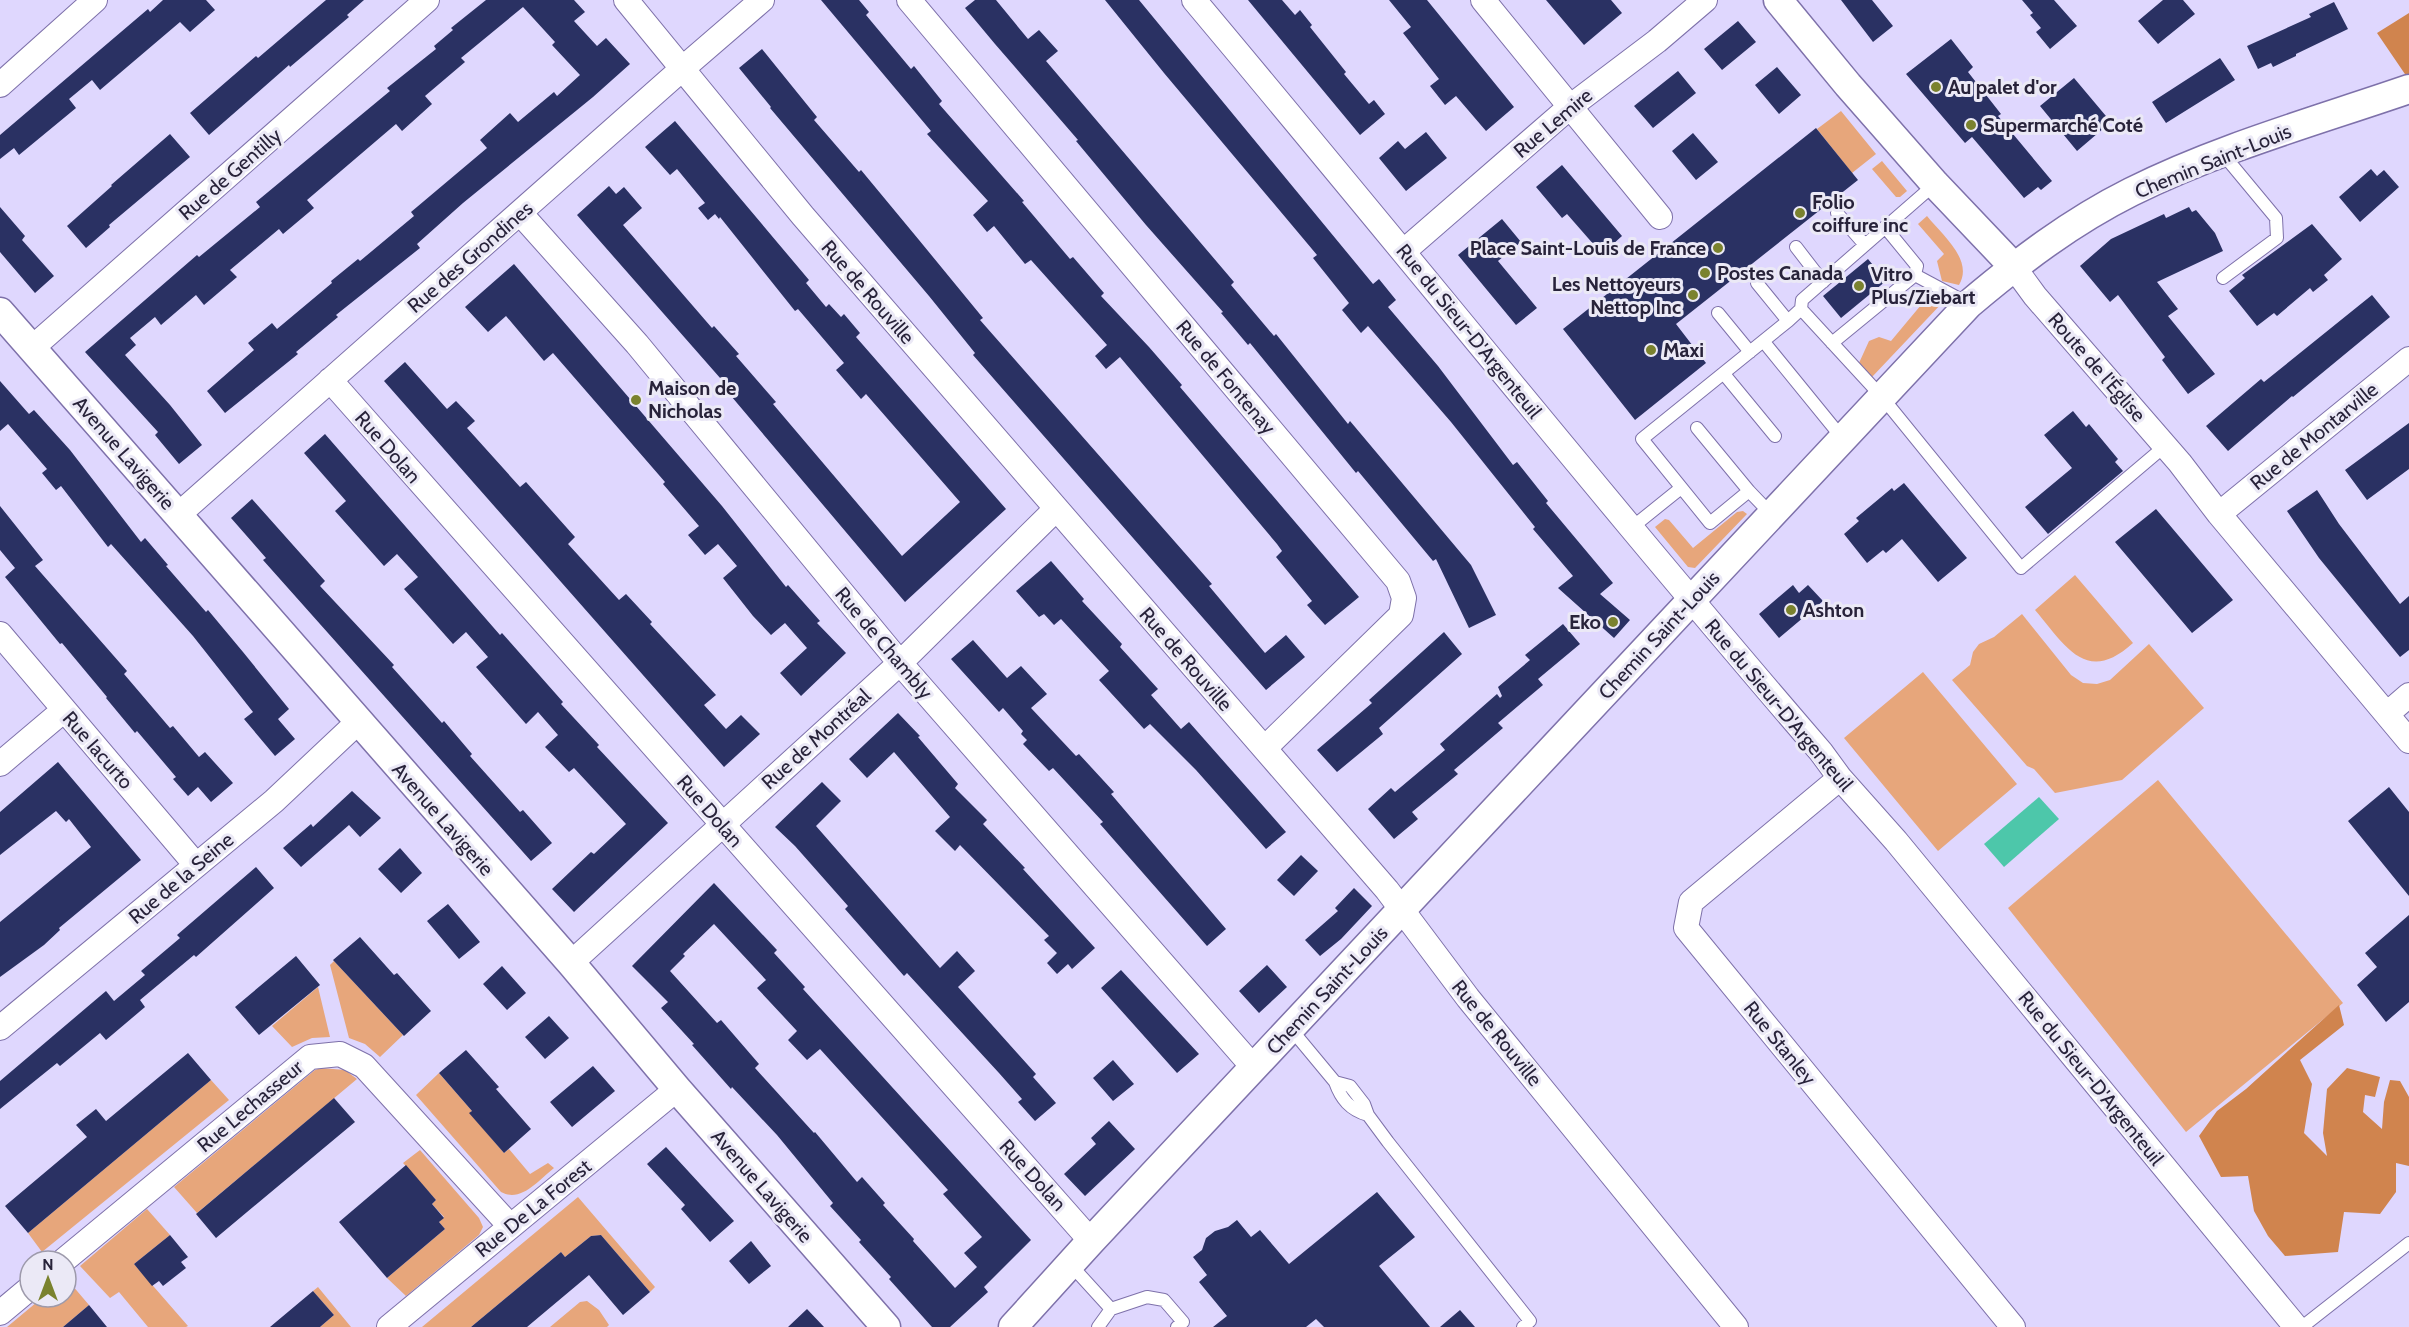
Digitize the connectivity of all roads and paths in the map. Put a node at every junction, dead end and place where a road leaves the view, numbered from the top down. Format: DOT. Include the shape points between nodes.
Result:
graph roads {
  1 [pos="95,0"];
  2 [pos="427,0"];
  3 [pos="626,0"];
  4 [pos="762,0"];
  5 [pos="909,0"];
  6 [pos="1194,0"];
  7 [pos="1483,0"];
  8 [pos="1705,0"];
  9 [pos="1778,0"];
  10 [pos="682,69"];
  11 [pos="0,85"];
  12 [pos="2409,89"];
  13 [pos="1571,106"];
  14 [pos="2222,153"];
  15 [pos="1935,184"];
  16 [pos="520,213"];
  17 [pos="1837,213"];
  18 [pos="1660,218"];
  19 [pos="1885,227"];
  20 [pos="1865,245"];
  21 [pos="1797,247"];
  22 [pos="1404,251"];
  23 [pos="2013,266"];
  24 [pos="1915,275"];
  25 [pos="2223,278"];
  26 [pos="1823,282"];
  27 [pos="1757,283"];
  28 [pos="1969,304"];
  29 [pos="1801,309"];
  30 [pos="0,312"];
  31 [pos="1718,313"];
  32 [pos="1788,321"];
  33 [pos="1764,342"];
  34 [pos="1832,343"];
  35 [pos="32,348"];
  36 [pos="1750,352"];
  37 [pos="2409,359"];
  38 [pos="1724,374"];
  39 [pos="330,380"];
  40 [pos="1882,397"];
  41 [pos="1697,428"];
  42 [pos="1776,436"];
  43 [pos="1843,439"];
  44 [pos="2165,446"];
  45 [pos="1682,488"];
  46 [pos="1749,491"];
  47 [pos="1056,509"];
  48 [pos="2219,514"];
  49 [pos="178,515"];
  50 [pos="1772,515"];
  51 [pos="1630,529"];
  52 [pos="1691,600"];
  53 [pos="0,634"];
  54 [pos="900,663"];
  55 [pos="2409,695"];
  56 [pos="64,710"];
  57 [pos="2387,714"];
  58 [pos="358,722"];
  59 [pos="2409,741"];
  60 [pos="1265,748"];
  61 [pos="0,764"];
  62 [pos="1840,778"];
  63 [pos="723,824"];
  64 [pos="196,865"];
  65 [pos="1403,909"];
  66 [pos="571,963"];
  67 [pos="0,1028"];
  68 [pos="1291,1029"];
  69 [pos="1254,1068"];
  70 [pos="677,1089"];
  71 [pos="510,1226"];
  72 [pos="1091,1241"];
  73 [pos="2409,1243"];
  74 [pos="78,1249"];
  75 [pos="1070,1264"];
  76 [pos="18,1298"];
  77 [pos="1111,1309"];
  78 [pos="0,1313"];
  79 [pos="389,1327"];
  80 [pos="885,1327"];
  81 [pos="1013,1327"];
  82 [pos="1098,1327"];
  83 [pos="1177,1327"];
  84 [pos="1523,1327"];
  85 [pos="1736,1327"];
  86 [pos="2013,1327"];
  87 [pos="2296,1327"];
  88 [pos="2302,1327"];
  1 -- 11 [label="street"];
  2 -- 35 [label="street, Rue de Gentilly"];
  3 -- 10 [label="street, Rue de Rouville"];
  4 -- 10 [label="street, Rue des Grondines"];
  5 -- 60 [label="street, Rue de Fontenay" via="1398,581 1404,598 1401,615"];
  6 -- 22 [label="street, Rue du Sieur-D'Argenteuil"];
  7 -- 13 [label="street"];
  8 -- 13 [label="street, Rue Lemire"];
  9 -- 15 [label="street, Route de l'Église"];
  10 -- 16 [label="street, Rue des Grondines"];
  10 -- 47 [label="street, Rue de Rouville" via="802,216"];
  12 -- 14 [label="street, Chemin Saint-Louis"];
  13 -- 18 [label="street"];
  13 -- 22 [label="street, Rue Lemire"];
  14 -- 23 [label="street, Chemin Saint-Louis" via="2130,193 2071,226"];
  14 -- 25 [label="lane" via="2276,218 2277,238"];
  15 -- 19 [label="lane"];
  15 -- 23 [label="street, Route de l'Église"];
  16 -- 39 [label="street, Rue des Grondines"];
  16 -- 54 [label="street, Rue de Chambly" via="637,344"];
  17 -- 20 [label="lane"];
  19 -- 20 [label="lane"];
  19 -- 24 [label="lane" via="1917,266"];
  20 -- 26 [label="lane"];
  21 -- 26 [label="lane"];
  22 -- 51 [label="street, Rue du Sieur-D'Argenteuil"];
  23 -- 28 [label="street, Chemin Saint-Louis"];
  23 -- 44 [label="street, Route de l'Église"];
  24 -- 28 [label="lane"];
  24 -- 34 [label="lane"];
  26 -- 29 [label="lane" via="1802,300"];
  27 -- 32 [label="lane"];
  28 -- 40 [label="street, Chemin Saint-Louis"];
  29 -- 32 [label="lane"];
  29 -- 34 [label="lane"];
  30 -- 35 [label="street, Avenue Lavigerie"];
  31 -- 36 [label="lane"];
  32 -- 33 [label="lane"];
  33 -- 36 [label="lane"];
  33 -- 43 [label="lane"];
  34 -- 40 [label="lane"];
  35 -- 49 [label="street, Avenue Lavigerie"];
  36 -- 38 [label="lane"];
  37 -- 48 [label="street, Rue de Montarville"];
  38 -- 42 [label="lane"];
  38 -- 45 [label="lane" via="1642,440"];
  39 -- 49 [label="street, Rue des Grondines"];
  39 -- 63 [label="street, Rue Dolan"];
  40 -- 43 [label="street, Chemin Saint-Louis"];
  40 -- 44 [label="lane" via="2021,568"];
  41 -- 46 [label="lane"];
  43 -- 50 [label="street, Chemin Saint-Louis"];
  44 -- 48 [label="street, Route de l'Église"];
  45 -- 46 [label="lane" via="1710,523"];
  45 -- 51 [label="lane"];
  46 -- 50 [label="lane"];
  47 -- 54 [label="street, Rue de Montréal"];
  47 -- 60 [label="street, Rue de Rouville"];
  48 -- 57 [label="street, Route de l'Église"];
  49 -- 58 [label="street, Avenue Lavigerie"];
  50 -- 52 [label="street, Chemin Saint-Louis"];
  51 -- 52 [label="street, Rue du Sieur-D'Argenteuil"];
  52 -- 62 [label="street, Rue du Sieur-D'Argenteuil"];
  52 -- 65 [label="street, Chemin Saint-Louis"];
  53 -- 56 [label="street, Rue Iacurto"];
  54 -- 63 [label="street, Rue de Montréal"];
  54 -- 69 [label="street, Rue de Chambly"];
  55 -- 57 [label="street"];
  56 -- 61 [label="street"];
  56 -- 64 [label="street, Rue Iacurto"];
  57 -- 59 [label="street, Route de l'Église"];
  58 -- 64 [label="street, Rue de la Seine" via="274,801"];
  58 -- 66 [label="street, Avenue Lavigerie"];
  60 -- 65 [label="street, Rue de Rouville"];
  62 -- 86 [label="street, Rue Stanley" via="1691,902 1686,928"];
  62 -- 87 [label="street, Rue du Sieur-D'Argenteuil"];
  63 -- 66 [label="street, Rue de Montréal"];
  63 -- 72 [label="street, Rue Dolan"];
  64 -- 67 [label="street, Rue de la Seine"];
  65 -- 68 [label="street, Chemin Saint-Louis"];
  65 -- 85 [label="street, Rue de Rouville" via="1416,932 1468,998"];
  66 -- 70 [label="street, Avenue Lavigerie"];
  68 -- 69 [label="street, Chemin Saint-Louis"];
  68 -- 84 [label="lane" via="1335,1082 1350,1086 1530,1321"];
  69 -- 72 [label="street, Chemin Saint-Louis"];
  70 -- 71 [label="street, Rue De La Forest"];
  70 -- 80 [label="street, Avenue Lavigerie"];
  71 -- 74 [label="street, Rue Lechasseur" via="364,1066 340,1054 310,1057"];
  71 -- 79 [label="street, Rue De La Forest"];
  72 -- 75 [label="street, Chemin Saint-Louis"];
  73 -- 88 [label="lane"];
  75 -- 77 [label="lane"];
  75 -- 81 [label="street, Chemin Saint-Louis"];
  76 -- 78 [label="street"];
  77 -- 82 [label="lane"];
  77 -- 83 [label="lane" via="1147,1297 1164,1300 1183,1322"];
}
